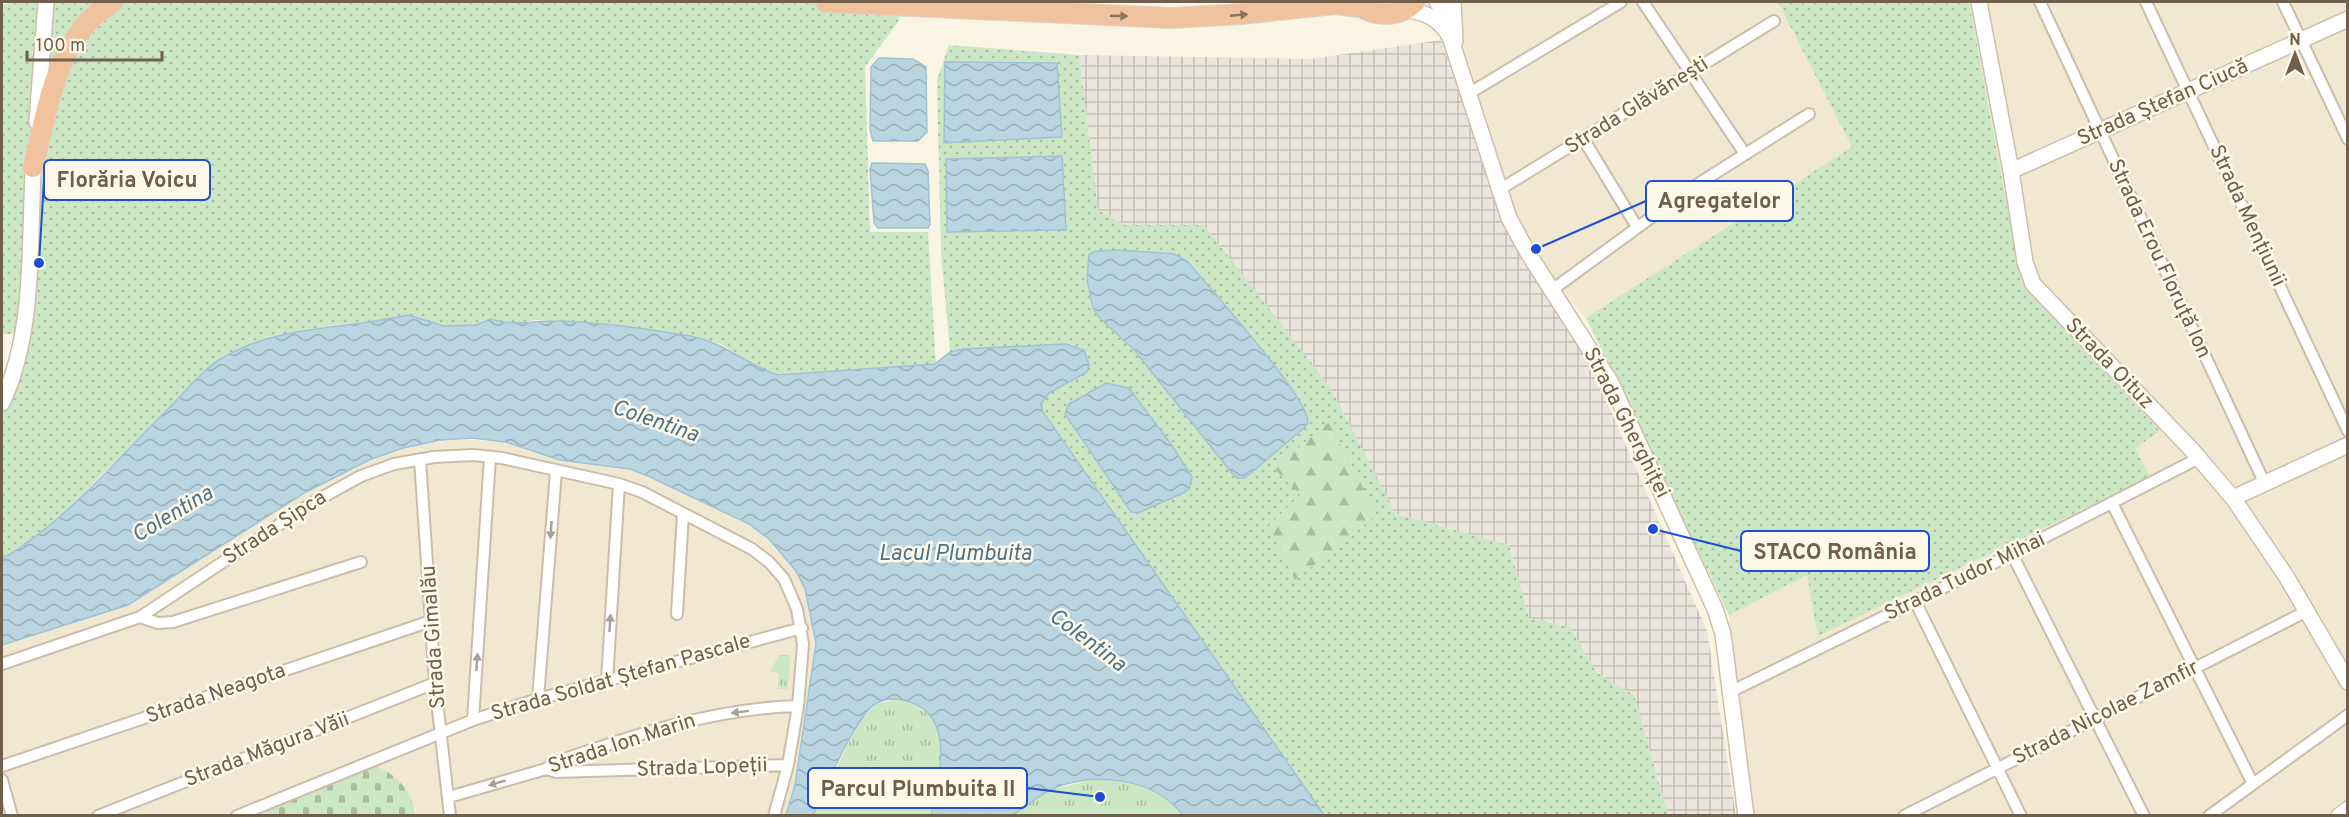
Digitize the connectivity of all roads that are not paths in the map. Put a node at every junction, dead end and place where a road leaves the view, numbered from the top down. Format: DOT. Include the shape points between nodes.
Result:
graph roads {
  1 [pos="46,2"];
  2 [pos="112,2"];
  3 [pos="826,2"];
  4 [pos="1437,2"];
  5 [pos="1621,2"];
  6 [pos="1643,2"];
  7 [pos="1979,2"];
  8 [pos="2040,2"];
  9 [pos="2146,2"];
  10 [pos="2283,2"];
  11 [pos="1357,4"];
  12 [pos="1410,6"];
  13 [pos="1456,9"];
  14 [pos="2348,19"];
  15 [pos="1774,21"];
  16 [pos="2301,40"];
  17 [pos="1455,47"];
  18 [pos="1691,72"];
  19 [pos="2188,91"];
  20 [pos="1468,94"];
  21 [pos="1809,114"];
  22 [pos="2100,130"];
  23 [pos="2348,139"];
  24 [pos="1584,140"];
  25 [pos="1744,154"];
  26 [pos="33,167"];
  27 [pos="2011,171"];
  28 [pos="1499,190"];
  29 [pos="1637,227"];
  30 [pos="1552,290"];
  31 [pos="2,403"];
  32 [pos="2348,431"];
  33 [pos="2348,445"];
  34 [pos="490,457"];
  35 [pos="2199,458"];
  36 [pos="420,459"];
  37 [pos="556,471"];
  38 [pos="2264,482"];
  39 [pos="619,484"];
  40 [pos="2233,498"];
  41 [pos="2112,503"];
  42 [pos="683,513"];
  43 [pos="2012,554"];
  44 [pos="361,562"];
  45 [pos="1915,602"];
  46 [pos="2307,611"];
  47 [pos="677,614"];
  48 [pos="140,617"];
  49 [pos="431,621"];
  50 [pos="802,628"];
  51 [pos="2,664"];
  52 [pos="2194,668"];
  53 [pos="607,681"];
  54 [pos="435,682"];
  55 [pos="2348,682"];
  56 [pos="1730,692"];
  57 [pos="538,699"];
  58 [pos="798,706"];
  59 [pos="2348,715"];
  60 [pos="2096,718"];
  61 [pos="473,720"];
  62 [pos="441,731"];
  63 [pos="788,765"];
  64 [pos="2,766"];
  65 [pos="1998,768"];
  66 [pos="546,769"];
  67 [pos="2,780"];
  68 [pos="2253,784"];
  69 [pos="449,797"];
  70 [pos="2348,809"];
  71 [pos="12,816"];
  72 [pos="98,816"];
  73 [pos="237,816"];
  74 [pos="450,816"];
  75 [pos="774,816"];
  76 [pos="1746,816"];
  77 [pos="1904,816"];
  78 [pos="2021,816"];
  79 [pos="2144,816"];
  80 [pos="2209,816"];
  81 [pos="2339,816"];
  1 -- 26 [label="main road"];
  2 -- 26 [label="highway" via="86,23 67,52"];
  3 -- 11 [label="highway, one-way" via="1208,17"];
  4 -- 13 [label="main road, Strada Gherghiței"];
  5 -- 20 [label="street"];
  6 -- 18 [label="street"];
  7 -- 27 [label="main road, Strada Oituz"];
  8 -- 22 [label="street, Strada Erou Floruță Ion"];
  9 -- 19 [label="street, Strada Mențiunii"];
  10 -- 16 [label="street"];
  11 -- 12 [label="highway" via="1386,14"];
  12 -- 17 [label="main road, Strada Gherghiței" via="1439,22"];
  13 -- 17 [label="main road, Strada Gherghiței"];
  14 -- 16 [label="main road, Strada Ștefan Ciucă"];
  15 -- 18 [label="street, Strada Glăvănești"];
  16 -- 19 [label="main road, Strada Ștefan Ciucă"];
  16 -- 23 [label="street"];
  17 -- 20 [label="main road, Strada Gherghiței"];
  18 -- 24 [label="street, Strada Glăvănești"];
  18 -- 25 [label="street"];
  19 -- 22 [label="main road, Strada Ștefan Ciucă"];
  19 -- 32 [label="street, Strada Mențiunii"];
  20 -- 28 [label="main road, Strada Gherghiței"];
  21 -- 25 [label="street"];
  22 -- 27 [label="main road, Strada Ștefan Ciucă"];
  22 -- 38 [label="street, Strada Erou Floruță Ion"];
  24 -- 28 [label="street, Strada Glăvănești"];
  24 -- 29 [label="street"];
  25 -- 29 [label="street"];
  26 -- 31 [label="main road" via="25,319 16,365"];
  27 -- 35 [label="main road, Strada Oituz" via="2025,262 2033,284"];
  28 -- 30 [label="main road, Strada Gherghiței" via="1517,234"];
  29 -- 30 [label="street"];
  30 -- 56 [label="main road, Strada Gherghiței" via="1610,381 1709,595 1721,626"];
  33 -- 38 [label="main road"];
  34 -- 36 [label="street, Strada Șipca"];
  34 -- 37 [label="street, Strada Șipca"];
  61 -- 34 [label="street, one-way"];
  35 -- 40 [label="main road, Strada Oituz"];
  35 -- 41 [label="street, Strada Tudor Mihai"];
  36 -- 48 [label="street, Strada Șipca" via="377,470 330,492"];
  36 -- 49 [label="street, Strada Gimalău"];
  37 -- 39 [label="street, Strada Șipca"];
  37 -- 57 [label="street, one-way"];
  38 -- 40 [label="main road"];
  39 -- 42 [label="street, Strada Șipca"];
  53 -- 39 [label="street, one-way"];
  40 -- 46 [label="main road, Strada Oituz"];
  41 -- 43 [label="street, Strada Tudor Mihai"];
  41 -- 52 [label="street"];
  42 -- 47 [label="street"];
  42 -- 50 [label="street, Strada Șipca" via="769,562 790,589"];
  43 -- 45 [label="street, Strada Tudor Mihai"];
  43 -- 60 [label="street"];
  44 -- 48 [label="street, Strada Șipca" via="173,622 158,623"];
  45 -- 56 [label="street, Strada Tudor Mihai"];
  45 -- 65 [label="street"];
  46 -- 52 [label="street, Strada Nicolae Zamfir"];
  46 -- 55 [label="main road, Strada Oituz"];
  48 -- 51 [label="street, Strada Șipca"];
  49 -- 54 [label="street, Strada Gimalău"];
  49 -- 64 [label="street, Strada Neagota"];
  50 -- 53 [label="street, Strada Soldat Ștefan Pascale"];
  50 -- 58 [label="street, Strada Șipca"];
  52 -- 60 [label="street, Strada Nicolae Zamfir"];
  52 -- 68 [label="street"];
  53 -- 57 [label="street, Strada Soldat Ștefan Pascale"];
  54 -- 62 [label="street, Strada Gimalău"];
  54 -- 72 [label="street, Strada Măgura Văii"];
  56 -- 76 [label="main road, Strada Gherghiței"];
  57 -- 61 [label="street, Strada Soldat Ștefan Pascale"];
  58 -- 63 [label="street, Strada Șipca"];
  58 -- 66 [label="street, Strada Ion Marin, one-way" via="707,717 574,756"];
  59 -- 68 [label="street"];
  60 -- 65 [label="street, Strada Nicolae Zamfir"];
  60 -- 79 [label="street"];
  61 -- 62 [label="street, Strada Soldat Ștefan Pascale"];
  62 -- 69 [label="street, Strada Gimalău"];
  62 -- 73 [label="street, Strada Soldat Ștefan Pascale"];
  63 -- 66 [label="street, Strada Lopeții" via="567,772"];
  63 -- 75 [label="street, Strada Șipca"];
  65 -- 77 [label="street, Strada Nicolae Zamfir"];
  65 -- 78 [label="street"];
  66 -- 69 [label="street, Strada Ion Marin, one-way"];
  67 -- 71 [label="street"];
  68 -- 80 [label="street"];
  69 -- 74 [label="street, Strada Gimalău"];
  70 -- 81 [label="main road"];
}
